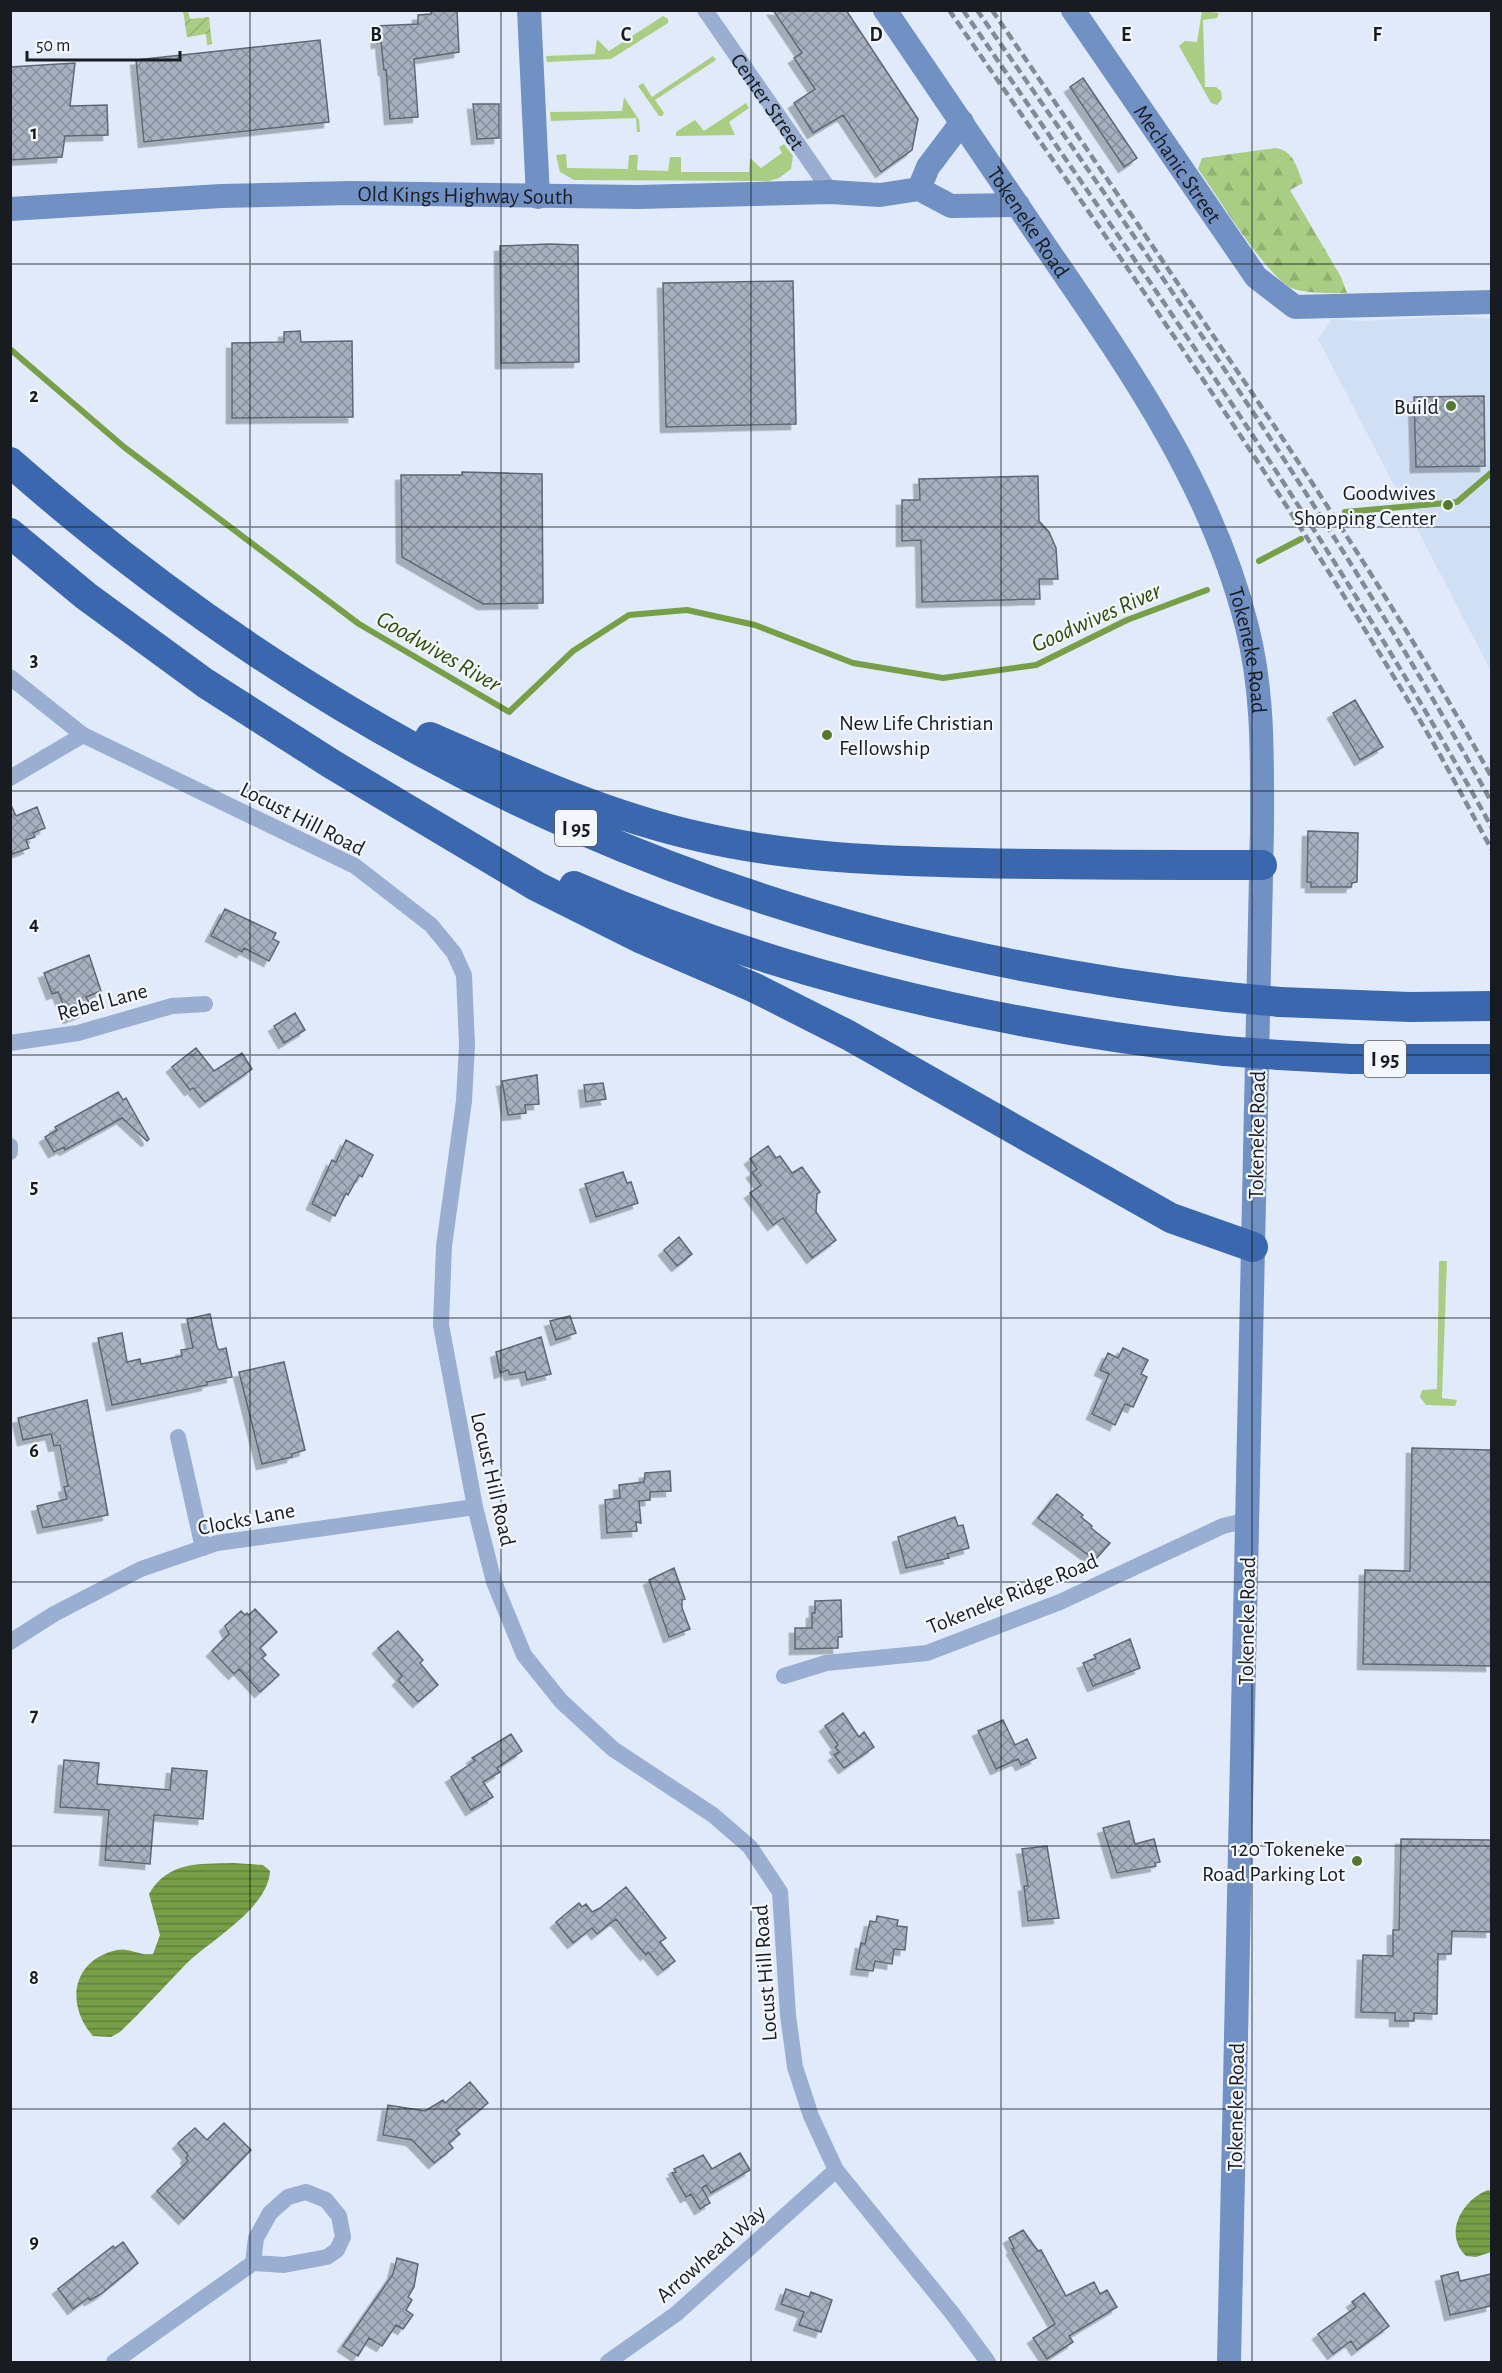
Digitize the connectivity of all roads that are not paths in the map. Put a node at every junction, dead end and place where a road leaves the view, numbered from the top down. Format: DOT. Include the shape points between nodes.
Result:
graph roads {
  1 [pos="529,10"];
  2 [pos="705,10"];
  3 [pos="885,10"];
  4 [pos="1073,10"];
  5 [pos="962,122"];
  6 [pos="919,189"];
  7 [pos="831,192"];
  8 [pos="538,197"];
  9 [pos="1018,206"];
  10 [pos="10,209"];
  11 [pos="1491,302"];
  12 [pos="10,462"];
  13 [pos="10,533"];
  14 [pos="289,675"];
  15 [pos="10,677"];
  16 [pos="83,735"];
  17 [pos="330,763"];
  18 [pos="10,778"];
  19 [pos="1262,865"];
  20 [pos="205,1004"];
  21 [pos="1491,1006"];
  22 [pos="10,1043"];
  23 [pos="1491,1059"];
  24 [pos="10,1146"];
  25 [pos="10,1152"];
  26 [pos="1253,1246"];
  27 [pos="178,1437"];
  28 [pos="475,1507"];
  29 [pos="1248,1520"];
  30 [pos="203,1548"];
  31 [pos="10,1642"];
  32 [pos="784,1676"];
  33 [pos="836,2170"];
  34 [pos="253,2263"];
  35 [pos="114,2362"];
  36 [pos="608,2362"];
  37 [pos="988,2362"];
  38 [pos="1229,2362"];
  1 -- 8 [label="main road"];
  2 -- 7 [label="street, Center Street"];
  3 -- 5 [label="main road, Tokeneke Road"];
  4 -- 11 [label="main road, Mechanic Street" via="1256,277 1295,307"];
  5 -- 6 [label="main road" via="928,167"];
  5 -- 9 [label="main road, Tokeneke Road"];
  6 -- 7 [label="main road, Old Kings Highway South" via="880,195"];
  6 -- 9 [label="main road" via="951,206"];
  7 -- 8 [label="main road, Old Kings Highway South"];
  8 -- 10 [label="main road, Old Kings Highway South" via="350,193"];
  9 -- 19 [label="main road, Tokeneke Road" via="1143,392 1175,447 1228,565 1248,629 1259,698"];
  12 -- 14 [label="highway, I 95" via="108,546"];
  13 -- 17 [label="highway, I 95" via="144,640"];
  14 -- 19 [label="highway" via="580,800 650,824 735,844 879,860"];
  14 -- 21 [label="highway, I 95, bridge" via="422,753 620,847 758,899 897,940 1115,984 1227,997 1280,1002"];
  15 -- 16 [label="street, Locust Hill Road"];
  16 -- 18 [label="street"];
  16 -- 28 [label="street, Locust Hill Road" via="355,866 431,925 454,953 464,975 467,1045 464,1101 444,1246 441,1325"];
  17 -- 23 [label="highway, I 95, bridge" via="460,833 605,899 733,946 865,986 958,1009 1093,1034 1225,1051 1351,1059"];
  17 -- 26 [label="highway" via="587,913 818,1019 1171,1218"];
  19 -- 26 [label="main road, Tokeneke Road"];
  20 -- 22 [label="street, Rebel Lane" via="172,1006 78,1033"];
  24 -- 25 [label="street"];
  26 -- 29 [label="main road, Tokeneke Road"];
  27 -- 30 [label="street"];
  28 -- 30 [label="street, Clocks Lane" via="243,1538"];
  28 -- 33 [label="street, Locust Hill Road" via="494,1582 524,1655 561,1701 613,1749 713,1815 750,1847 780,1892 795,2067 811,2116"];
  29 -- 32 [label="street, Tokeneke Ridge Road" via="1223,1526 1060,1602 927,1653 826,1664"];
  29 -- 38 [label="main road, Tokeneke Road"];
  30 -- 31 [label="street, Clocks Lane" via="141,1569 54,1614"];
  33 -- 36 [label="street, Arrowhead Way" via="676,2314"];
  33 -- 37 [label="street, Locust Hill Road"];
  34 -- 34 [label="street" via="284,2265 327,2257 337,2250 343,2237 339,2216 326,2200 306,2192 288,2197 270,2213 256,2238"];
  34 -- 35 [label="street"];
}
